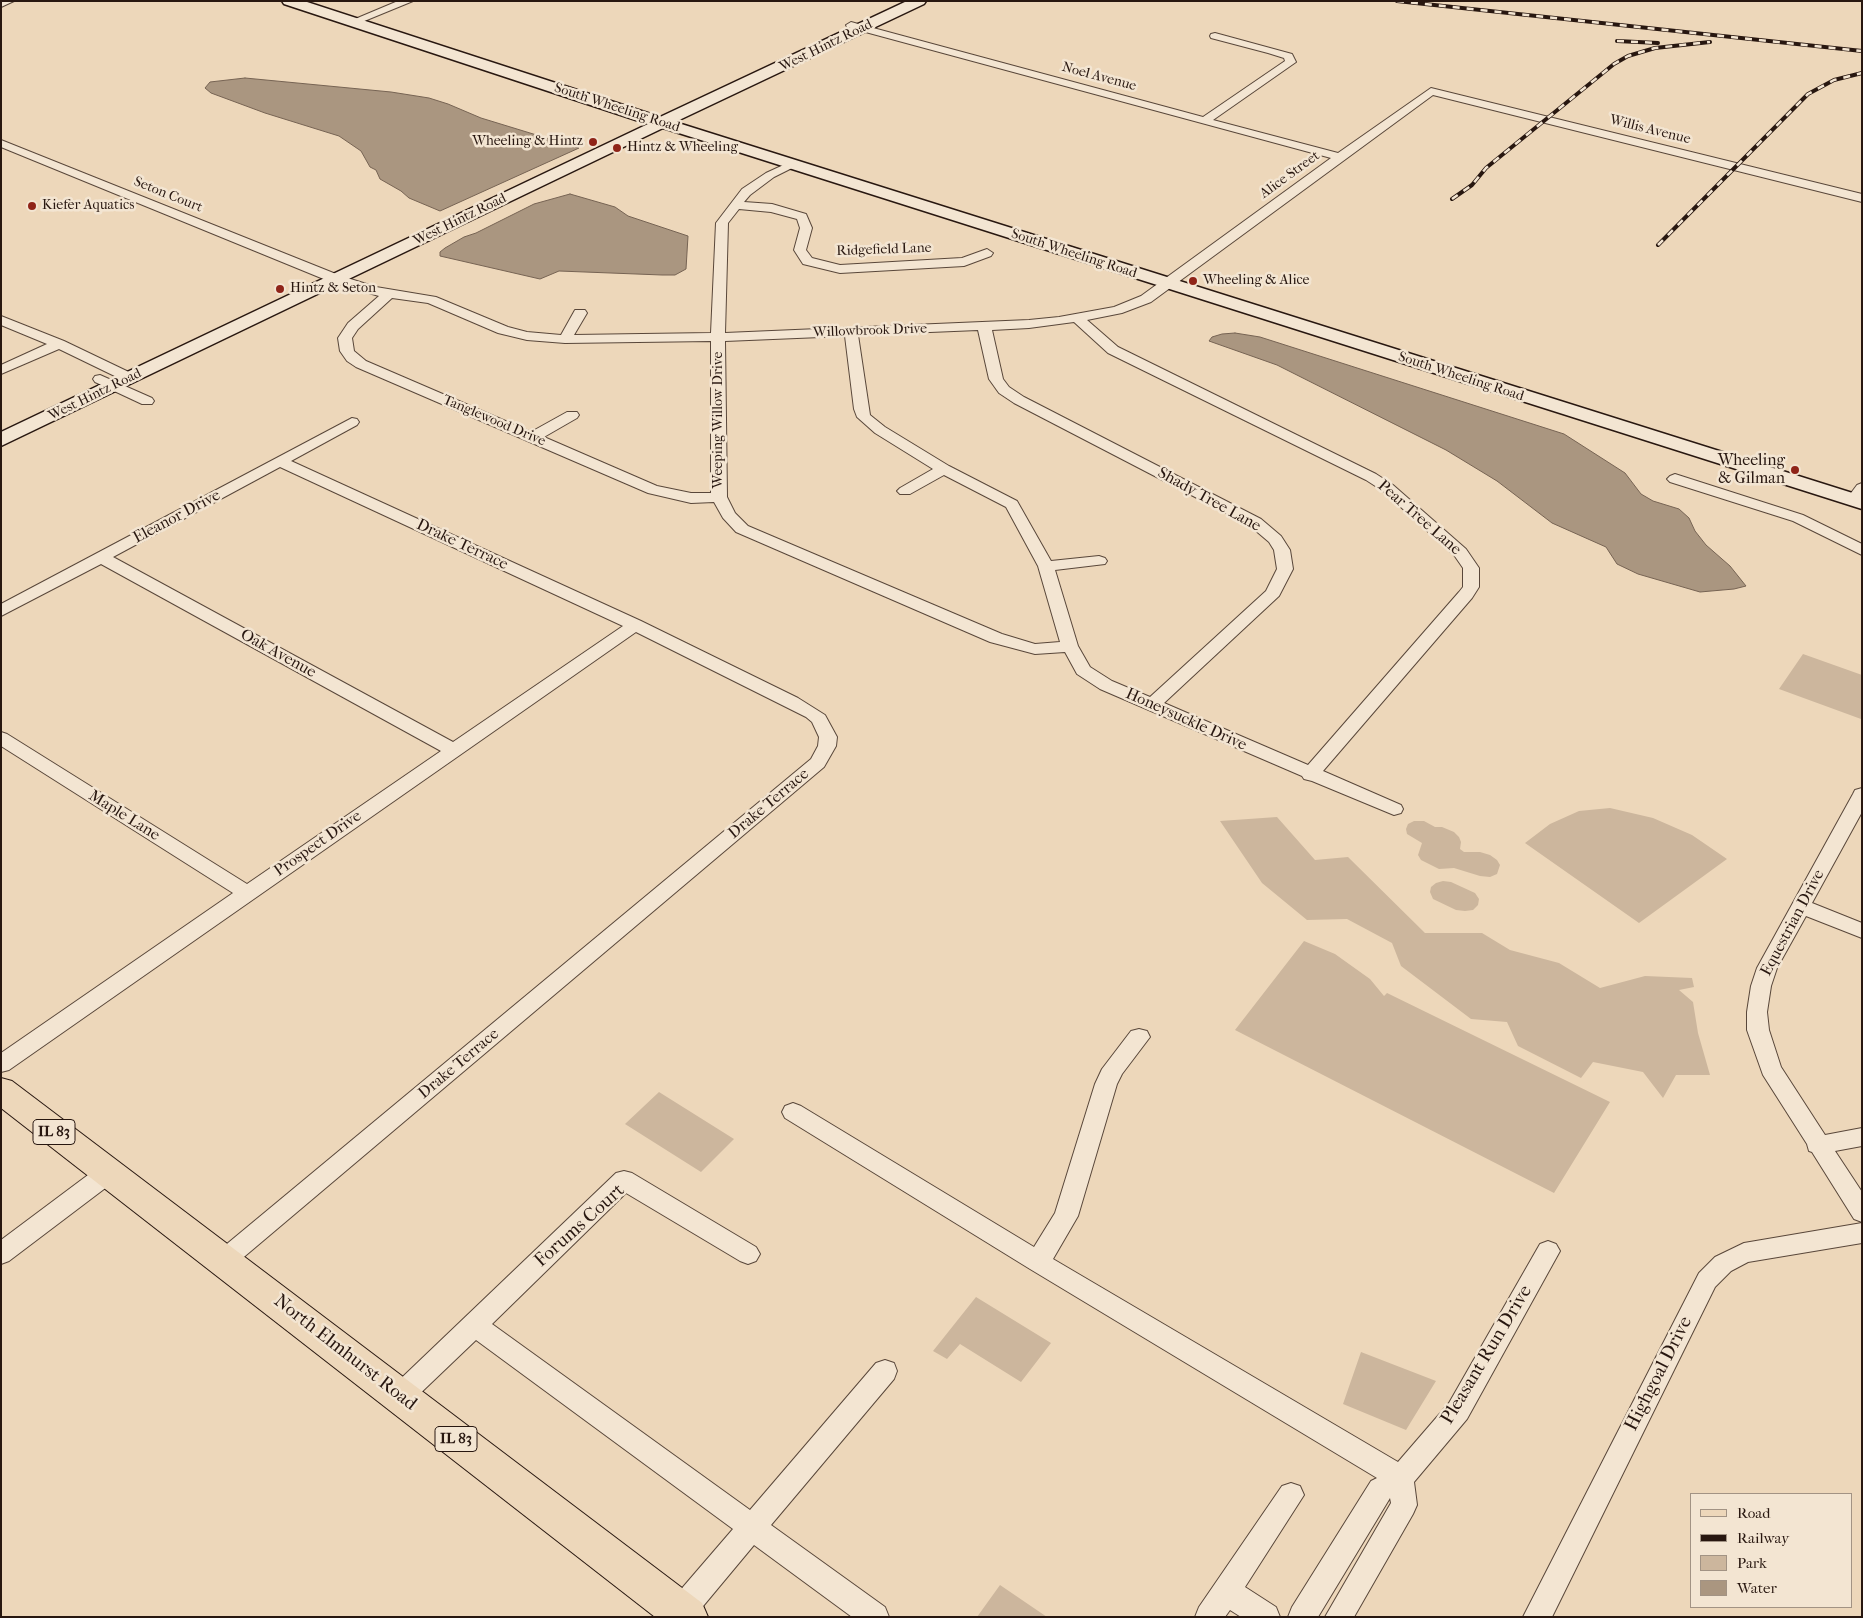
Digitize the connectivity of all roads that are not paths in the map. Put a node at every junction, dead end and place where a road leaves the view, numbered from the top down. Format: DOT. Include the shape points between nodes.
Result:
graph roads {
  1 [pos="9,1"];
  2 [pos="288,1"];
  3 [pos="408,1"];
  4 [pos="900,1"];
  5 [pos="919,1"];
  6 [pos="1,4"];
  7 [pos="353,22"];
  8 [pos="857,27"];
  9 [pos="1215,36"];
  10 [pos="1431,91"];
  11 [pos="657,121"];
  12 [pos="1204,121"];
  13 [pos="1,143"];
  14 [pos="1339,157"];
  15 [pos="790,165"];
  16 [pos="1862,198"];
  17 [pos="735,206"];
  18 [pos="987,253"];
  19 [pos="329,277"];
  20 [pos="1168,284"];
  21 [pos="389,294"];
  22 [pos="580,312"];
  23 [pos="1077,318"];
  24 [pos="1,320"];
  25 [pos="984,326"];
  26 [pos="851,332"];
  27 [pos="718,337"];
  28 [pos="566,339"];
  29 [pos="59,344"];
  30 [pos="1,370"];
  31 [pos="115,379"];
  32 [pos="147,401"];
  33 [pos="572,415"];
  34 [pos="352,422"];
  35 [pos="1,426"];
  36 [pos="532,438"];
  37 [pos="1,440"];
  38 [pos="280,461"];
  39 [pos="944,469"];
  40 [pos="1675,479"];
  41 [pos="905,491"];
  42 [pos="719,497"];
  43 [pos="1859,498"];
  44 [pos="1862,550"];
  45 [pos="101,557"];
  46 [pos="1099,561"];
  47 [pos="1046,566"];
  48 [pos="1,611"];
  49 [pos="635,625"];
  50 [pos="1070,646"];
  51 [pos="1152,706"];
  52 [pos="1,738"];
  53 [pos="454,750"];
  54 [pos="1310,775"];
  55 [pos="1862,794"];
  56 [pos="1394,809"];
  57 [pos="247,894"];
  58 [pos="1801,906"];
  59 [pos="1862,931"];
  60 [pos="1139,1037"];
  61 [pos="1,1064"];
  62 [pos="1,1090"];
  63 [pos="793,1112"];
  64 [pos="1862,1137"];
  65 [pos="1817,1145"];
  66 [pos="108,1173"];
  67 [pos="1862,1212"];
  68 [pos="1862,1233"];
  69 [pos="1548,1251"];
  70 [pos="1,1254"];
  71 [pos="748,1254"];
  72 [pos="224,1260"];
  73 [pos="1038,1262"];
  74 [pos="475,1325"];
  75 [pos="884,1371"];
  76 [pos="400,1396"];
  77 [pos="1401,1478"];
  78 [pos="1291,1495"];
  79 [pos="754,1527"];
  80 [pos="1226,1591"];
  81 [pos="685,1614"];
  82 [pos="875,1617"];
  83 [pos="1210,1617"];
  84 [pos="1266,1617"];
  85 [pos="1302,1617"];
  86 [pos="1339,1617"];
  87 [pos="1537,1617"];
  1 -- 6 [label="street"];
  2 -- 7 [label="main road, South Wheeling Road"];
  3 -- 7 [label="street"];
  4 -- 8 [label="main road, West Hintz Road"];
  5 -- 8 [label="main road, West Hintz Road"];
  7 -- 11 [label="main road, South Wheeling Road"];
  8 -- 11 [label="main road, West Hintz Road"];
  8 -- 12 [label="street, Noel Avenue"];
  9 -- 12 [label="street" via="1272,50 1288,56 1291,62"];
  10 -- 14 [label="street, Alice Street"];
  10 -- 16 [label="street, Willis Avenue"];
  11 -- 15 [label="main road, South Wheeling Road"];
  11 -- 19 [label="main road, West Hintz Road"];
  12 -- 14 [label="street, Noel Avenue"];
  13 -- 19 [label="street, Seton Court"];
  14 -- 20 [label="street, Alice Street"];
  15 -- 17 [label="street, Weeping Willow Drive" via="746,192"];
  15 -- 20 [label="main road, South Wheeling Road"];
  17 -- 18 [label="street, Ridgefield Lane" via="772,208 802,217 806,228 800,250 807,261 840,269 964,262"];
  17 -- 27 [label="street, Weeping Willow Drive" via="722,223"];
  19 -- 21 [label="street, Willowbrook Drive"];
  19 -- 31 [label="main road, West Hintz Road"];
  20 -- 23 [label="street, Willowbrook Drive" via="1146,299 1117,310"];
  20 -- 43 [label="main road, South Wheeling Road"];
  21 -- 28 [label="street, Willowbrook Drive" via="430,300 503,330"];
  21 -- 36 [label="street, Tanglewood Drive" via="348,332 345,344 352,358"];
  22 -- 28 [label="street"];
  23 -- 25 [label="street, Willowbrook Drive"];
  23 -- 54 [label="street, Pear Tree Lane" via="1120,354 1371,477 1388,488 1460,552 1471,568 1471,587 1466,595"];
  24 -- 29 [label="street"];
  25 -- 26 [label="street, Willowbrook Drive"];
  25 -- 51 [label="street, Shady Tree Lane" via="996,379 1004,390 1254,522 1275,539 1282,550 1285,569 1272,593"];
  26 -- 27 [label="street, Willowbrook Drive"];
  26 -- 39 [label="street, Honeysuckle Drive" via="864,417"];
  27 -- 28 [label="street, Willowbrook Drive"];
  27 -- 42 [label="street, Weeping Willow Drive"];
  29 -- 30 [label="street"];
  29 -- 31 [label="street"];
  31 -- 32 [label="street"];
  31 -- 35 [label="main road, West Hintz Road"];
  31 -- 37 [label="main road, West Hintz Road"];
  33 -- 36 [label="street"];
  34 -- 38 [label="street, Eleanor Drive"];
  36 -- 42 [label="street, Tanglewood Drive" via="665,494 691,498"];
  38 -- 45 [label="street, Eleanor Drive"];
  38 -- 49 [label="street, Drake Terrace"];
  39 -- 41 [label="street"];
  39 -- 47 [label="street, Honeysuckle Drive" via="1012,504"];
  40 -- 44 [label="street" via="1798,518"];
  42 -- 50 [label="street, Weeping Willow Drive" via="728,515 742,529 996,638 1035,649"];
  45 -- 48 [label="street, Eleanor Drive"];
  45 -- 53 [label="street, Oak Avenue"];
  46 -- 47 [label="street"];
  47 -- 50 [label="street, Honeysuckle Drive"];
  49 -- 53 [label="street, Prospect Drive"];
  49 -- 72 [label="street, Drake Terrace" via="812,712 828,737 818,763"];
  50 -- 51 [label="street, Honeysuckle Drive" via="1083,670 1094,679"];
  51 -- 54 [label="street, Honeysuckle Drive"];
  52 -- 57 [label="street, Maple Lane"];
  53 -- 57 [label="street, Prospect Drive"];
  54 -- 56 [label="street, Honeysuckle Drive"];
  55 -- 58 [label="street, Equestrian Drive"];
  57 -- 61 [label="street, Prospect Drive"];
  58 -- 59 [label="street"];
  58 -- 65 [label="street, Equestrian Drive" via="1767,968 1757,1012 1760,1038 1771,1069"];
  60 -- 73 [label="street" via="1106,1084 1066,1216"];
  62 -- 66 [label="main road, North Elmhurst Road / IL 83"];
  63 -- 73 [label="street"];
  64 -- 65 [label="street"];
  65 -- 67 [label="street, Equestrian Drive"];
  66 -- 70 [label="street"];
  66 -- 72 [label="main road, North Elmhurst Road / IL 83"];
  68 -- 87 [label="street, Highgoal Drive" via="1744,1253 1723,1264 1707,1280"];
  69 -- 77 [label="street, Pleasant Run Drive" via="1458,1411"];
  71 -- 74 [label="street, Forums Court" via="624,1180"];
  72 -- 76 [label="main road, North Elmhurst Road / IL 83"];
  73 -- 77 [label="street"];
  74 -- 76 [label="street, Forums Court"];
  74 -- 79 [label="street"];
  75 -- 79 [label="street"];
  76 -- 81 [label="main road, North Elmhurst Road / IL 83"];
  77 -- 85 [label="street, Pleasant Run Drive" via="1380,1490"];
  77 -- 86 [label="street" via="1404,1505"];
  78 -- 80 [label="street"];
  79 -- 81 [label="street"];
  79 -- 82 [label="street"];
  80 -- 83 [label="street"];
  80 -- 84 [label="street"];
}
